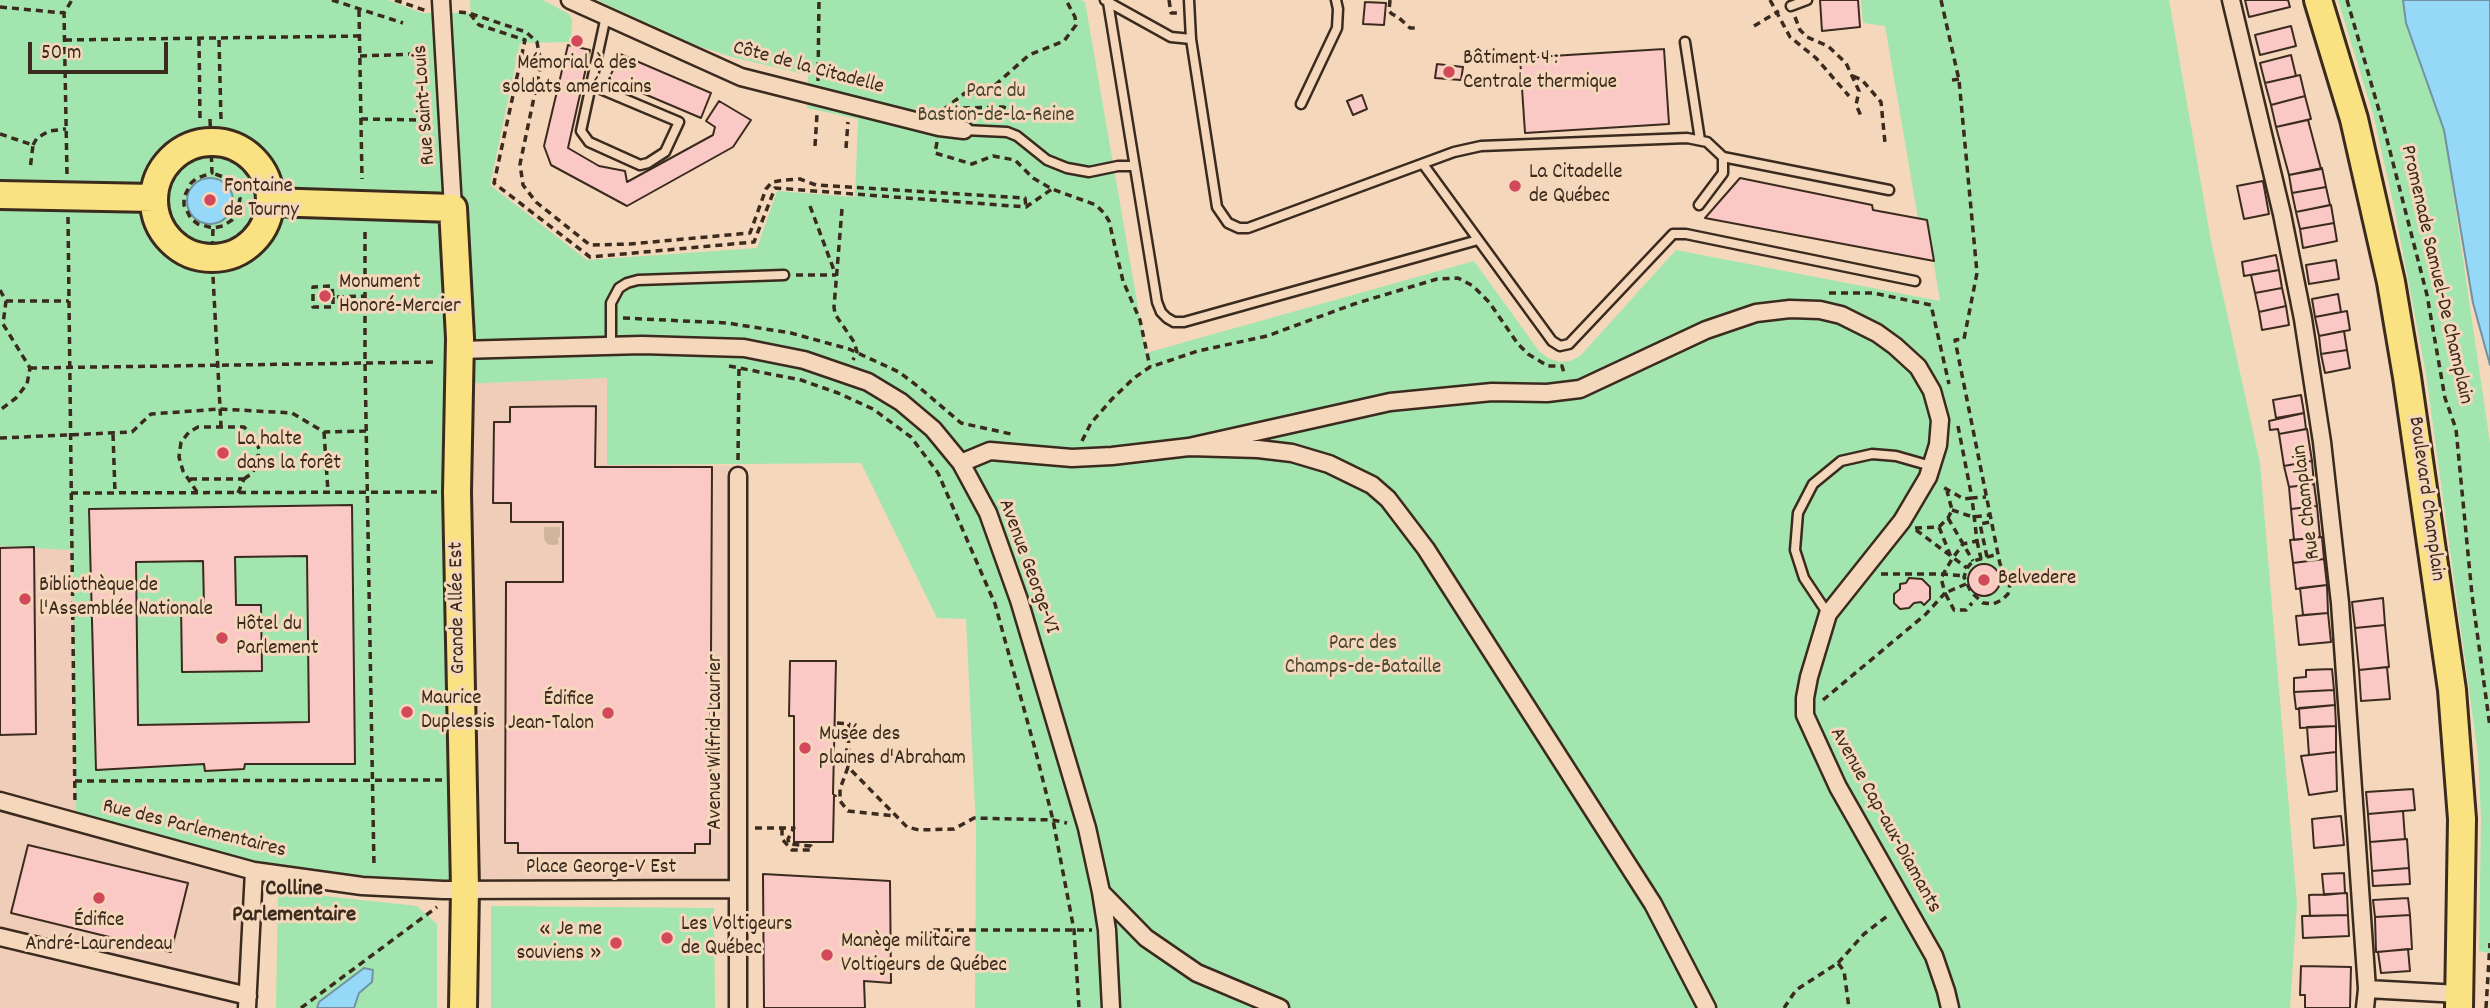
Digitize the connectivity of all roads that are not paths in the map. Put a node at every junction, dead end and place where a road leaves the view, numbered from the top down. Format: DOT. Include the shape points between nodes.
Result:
graph roads {
  1 [pos="441,0"];
  2 [pos="570,0"];
  3 [pos="1189,0"];
  4 [pos="1336,0"];
  5 [pos="1807,0"];
  6 [pos="2231,0"];
  7 [pos="2318,0"];
  8 [pos="1106,1"];
  9 [pos="1791,6"];
  10 [pos="606,16"];
  11 [pos="1191,39"];
  12 [pos="1685,42"];
  13 [pos="591,85"];
  14 [pos="1301,104"];
  15 [pos="964,130"];
  16 [pos="1700,140"];
  17 [pos="1723,158"];
  18 [pos="1423,164"];
  19 [pos="1133,166"];
  20 [pos="1889,190"];
  21 [pos="0,195"];
  22 [pos="153,198"];
  23 [pos="270,202"];
  24 [pos="1699,205"];
  25 [pos="453,208"];
  26 [pos="1478,240"];
  27 [pos="784,275"];
  28 [pos="1915,281"];
  29 [pos="611,346"];
  30 [pos="459,356"];
  31 [pos="1189,447"];
  32 [pos="961,463"];
  33 [pos="1931,466"];
  34 [pos="738,476"];
  35 [pos="1828,614"];
  36 [pos="0,801"];
  37 [pos="254,871"];
  38 [pos="738,889"];
  39 [pos="1101,891"];
  40 [pos="454,896"];
  41 [pos="0,937"];
  42 [pos="2367,989"];
  43 [pos="2459,1001"];
  44 [pos="247,1002"];
  45 [pos="463,1008"];
  46 [pos="738,1008"];
  47 [pos="1111,1008"];
  48 [pos="1280,1008"];
  49 [pos="1707,1008"];
  50 [pos="1950,1008"];
  51 [pos="2365,1008"];
  1 -- 25 [label="street, Rue Saint-Louis"];
  2 -- 10 [label="street, Côte de la Citadelle"];
  3 -- 11 [label="lane"];
  4 -- 14 [label="lane" via="1337,28"];
  5 -- 9 [label="lane"];
  6 -- 42 [label="street, Rue Champlain" via="2282,214 2322,442 2339,590"];
  7 -- 43 [label="main road, Boulevard Champlain" via="2354,119 2407,377 2459,757"];
  8 -- 11 [label="lane" via="1171,37"];
  8 -- 19 [label="lane"];
  10 -- 13 [label="lane"];
  10 -- 15 [label="street, Côte de la Citadelle" via="741,77"];
  11 -- 18 [label="lane" via="1217,207 1228,223 1248,228"];
  12 -- 16 [label="lane"];
  13 -- 13 [label="lane" via="581,131 589,142 640,165 665,152 678,122"];
  15 -- 19 [label="lane" via="1007,132 1067,168 1089,172"];
  16 -- 17 [label="lane"];
  16 -- 18 [label="lane" via="1481,146"];
  17 -- 20 [label="lane"];
  17 -- 24 [label="lane" via="1723,173"];
  18 -- 26 [label="lane"];
  19 -- 26 [label="lane" via="1157,302 1174,322"];
  21 -- 22 [label="main road"];
  22 -- 23 [label="main road" via="164,234 177,247 212,258 246,247 267,219"];
  22 -- 23 [label="main road" via="164,167 211,125 225,143 259,164 268,182"];
  23 -- 25 [label="main road"];
  25 -- 30 [label="main road, Grande Allée Est"];
  26 -- 28 [label="lane" via="1560,346 1569,344 1673,234"];
  27 -- 29 [label="lane" via="627,283 614,295"];
  29 -- 30 [label="street, Avenue George-VI"];
  29 -- 32 [label="street, Avenue George-VI" via="744,348 849,374 901,402 933,429"];
  30 -- 40 [label="main road, Grande Allée Est" via="463,780"];
  31 -- 32 [label="street, Avenue Cap-aux-Diamants" via="1072,458 990,452"];
  31 -- 33 [label="street, Avenue Cap-aux-Diamants" via="1390,402 1580,389 1706,330 1756,313 1790,309 1841,315 1877,333 1918,367 1932,391 1940,420"];
  31 -- 49 [label="street, Avenue Cap-aux-Diamants" via="1292,453 1348,472 1388,499 1426,549 1653,904"];
  32 -- 39 [label="street, Avenue George-VI" via="988,513 1019,600 1087,828"];
  33 -- 35 [label="street, Avenue Cap-aux-Diamants" via="1902,521"];
  33 -- 35 [label="lane" via="1872,454 1841,461 1813,484 1798,513 1795,550 1804,578"];
  34 -- 38 [label="street, Avenue Wilfrid-Laurier"];
  35 -- 50 [label="street, Avenue Cap-aux-Diamants" via="1809,677 1805,715 1838,787 1934,956"];
  36 -- 37 [label="street, Rue des Parlementaires"];
  37 -- 40 [label="street, Rue des Parlementaires"];
  37 -- 44 [label="street"];
  38 -- 40 [label="street, Place George-V Est"];
  38 -- 46 [label="street, Avenue Wilfrid-Laurier"];
  39 -- 47 [label="street, Avenue George-VI"];
  39 -- 48 [label="street" via="1146,938 1197,973"];
  40 -- 45 [label="main road, Grande Allée Est"];
  41 -- 44 [label="street"];
  42 -- 43 [label="street"];
  42 -- 51 [label="street, Rue Champlain"];
}
